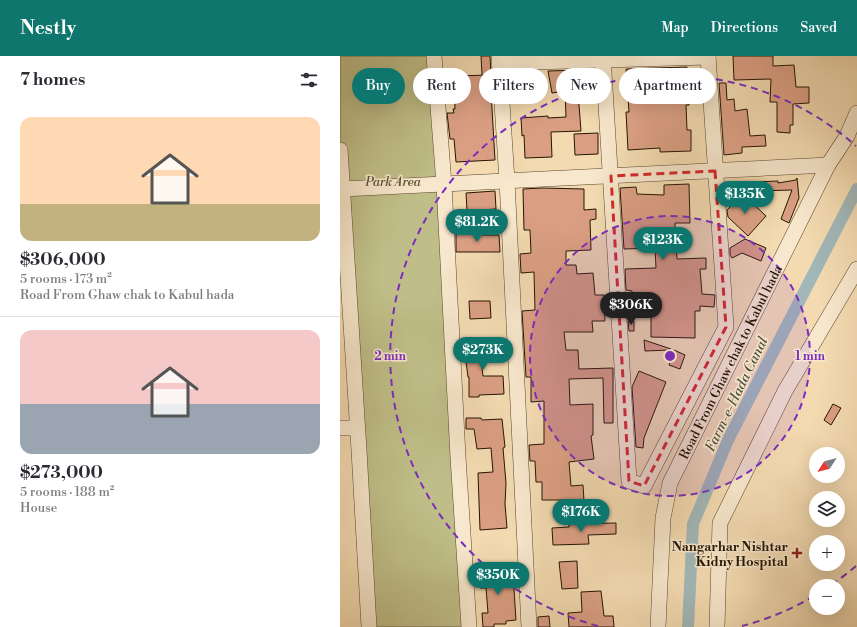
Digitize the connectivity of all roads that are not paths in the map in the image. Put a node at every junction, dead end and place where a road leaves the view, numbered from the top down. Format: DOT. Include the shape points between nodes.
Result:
graph roads {
  1 [pos="434,56"];
  2 [pos="708,57"];
  3 [pos="603,58"];
  4 [pos="500,59"];
  5 [pos="857,113"];
  6 [pos="340,150"];
  7 [pos="828,165"];
  8 [pos="715,171"];
  9 [pos="611,176"];
  10 [pos="507,181"];
  11 [pos="444,184"];
  12 [pos="342,189"];
  13 [pos="857,269"];
  14 [pos="340,428"];
  15 [pos="357,428"];
  16 [pos="369,627"];
  17 [pos="468,627"];
  18 [pos="529,627"];
  19 [pos="658,627"];
  20 [pos="717,627"];
  1 -- 11 [label="street"];
  2 -- 3 [label="street"];
  2 -- 8 [label="street"];
  3 -- 4 [label="street"];
  3 -- 9 [label="street"];
  4 -- 10 [label="street"];
  5 -- 7 [label="street, Road From Ghaw chak to Kabul hada" via="847,136"];
  6 -- 12 [label="street"];
  7 -- 8 [label="street"];
  7 -- 19 [label="street, Road From Ghaw chak to Kabul hada" via="670,483 663,518"];
  8 -- 9 [label="street"];
  8 -- 9 [label="street" via="726,327 644,486 629,481"];
  9 -- 10 [label="street"];
  10 -- 11 [label="street"];
  10 -- 18 [label="street"];
  11 -- 12 [label="street"];
  11 -- 17 [label="street"];
  12 -- 15 [label="street"];
  13 -- 20 [label="street" via="785,391 720,522"];
  14 -- 15 [label="street"];
  15 -- 16 [label="street"];
}
